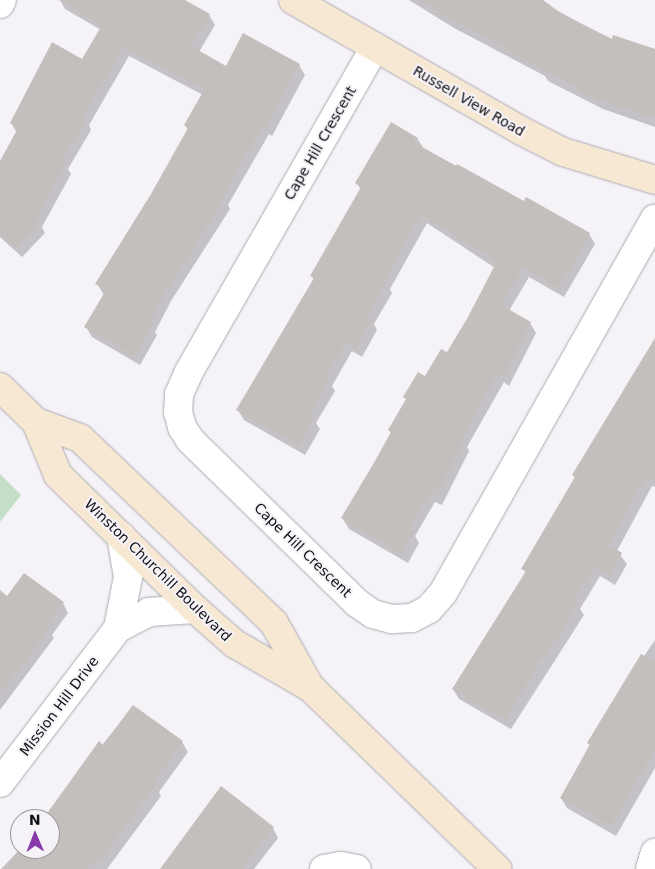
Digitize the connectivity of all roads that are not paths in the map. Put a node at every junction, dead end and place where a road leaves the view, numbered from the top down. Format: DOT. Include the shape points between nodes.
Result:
graph roads {
  1 [pos="2,0"];
  2 [pos="293,0"];
  3 [pos="0,4"];
  4 [pos="375,47"];
  5 [pos="655,180"];
  6 [pos="655,220"];
  7 [pos="0,387"];
  8 [pos="36,422"];
  9 [pos="121,536"];
  10 [pos="196,609"];
  11 [pos="118,628"];
  12 [pos="311,688"];
  13 [pos="0,783"];
  14 [pos="655,853"];
  15 [pos="324,869"];
  16 [pos="358,869"];
  17 [pos="497,869"];
  18 [pos="650,869"];
  1 -- 3 [label="street"];
  2 -- 4 [label="main road, Russell View Road"];
  4 -- 5 [label="main road, Russell View Road" via="563,152"];
  4 -- 6 [label="street, Cape Hill Crescent" via="188,374 179,394 178,412 190,440 357,603 373,614 392,619 412,618 429,609 442,593"];
  7 -- 8 [label="main road, Winston Churchill Boulevard"];
  8 -- 9 [label="main road, Winston Churchill Boulevard" via="58,475"];
  8 -- 12 [label="main road, Winston Churchill Boulevard" via="80,438 274,623"];
  9 -- 10 [label="main road, Winston Churchill Boulevard"];
  9 -- 11 [label="street, Mission Hill Drive" via="128,577"];
  10 -- 11 [label="street, Mission Hill Drive" via="149,612"];
  10 -- 12 [label="main road, Winston Churchill Boulevard" via="235,644"];
  11 -- 13 [label="street, Mission Hill Drive"];
  12 -- 17 [label="main road, Winston Churchill Boulevard"];
  14 -- 18 [label="street"];
  15 -- 16 [label="street" via="340,866"];
}
